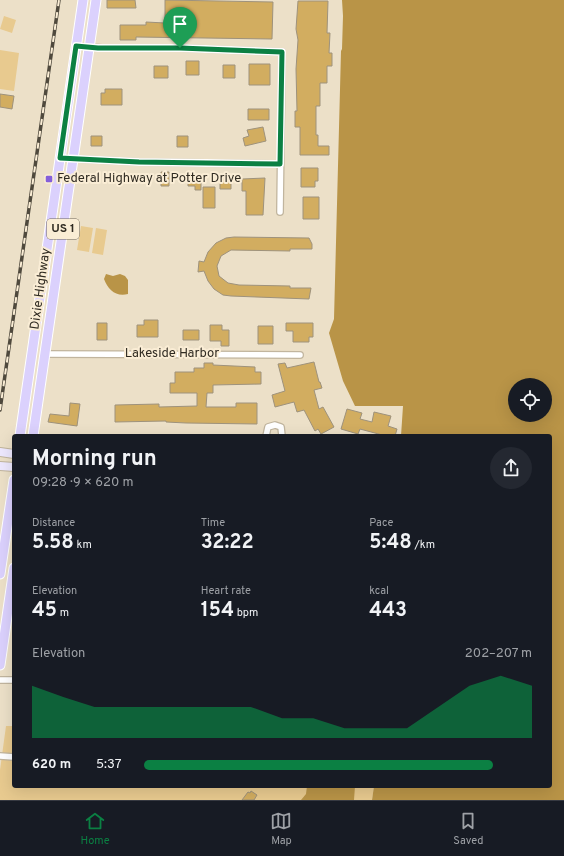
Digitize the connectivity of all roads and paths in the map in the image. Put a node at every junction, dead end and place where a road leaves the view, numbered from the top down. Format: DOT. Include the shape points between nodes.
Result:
graph roads {
  1 [pos="83,0"];
  2 [pos="96,0"];
  3 [pos="76,46"];
  4 [pos="89,48"];
  5 [pos="60,158"];
  6 [pos="73,159"];
  7 [pos="280,164"];
  8 [pos="280,212"];
  9 [pos="45,354"];
  10 [pos="300,355"];
  11 [pos="20,434"];
  12 [pos="33,434"];
  13 [pos="266,434"];
  14 [pos="282,434"];
  15 [pos="0,452"];
  16 [pos="12,454"];
  17 [pos="0,466"];
  18 [pos="12,467"];
  19 [pos="12,493"];
  20 [pos="0,574"];
  21 [pos="12,582"];
  22 [pos="0,665"];
  23 [pos="0,680"];
  24 [pos="12,680"];
  25 [pos="0,756"];
  26 [pos="12,757"];
  1 -- 3 [label="main road, Dixie Highway / US 1"];
  2 -- 4 [label="main road, Dixie Highway / US 1"];
  3 -- 4 [label="street"];
  3 -- 5 [label="main road, Dixie Highway / US 1"];
  4 -- 6 [label="main road, Dixie Highway / US 1"];
  4 -- 7 [label="street" via="282,52"];
  5 -- 6 [label="street"];
  5 -- 11 [label="main road, Dixie Highway / US 1"];
  6 -- 7 [label="street"];
  6 -- 9 [label="main road, Dixie Highway / US 1"];
  7 -- 8 [label="street"];
  9 -- 10 [label="street, Lakeside Harbor"];
  9 -- 12 [label="main road, Dixie Highway / US 1"];
  13 -- 14 [label="street" via="268,427 275,425 281,427"];
  15 -- 16 [label="main road"];
  17 -- 18 [label="main road"];
  19 -- 20 [label="main road"];
  21 -- 22 [label="main road"];
  23 -- 24 [label="street"];
  25 -- 26 [label="street"];
}
